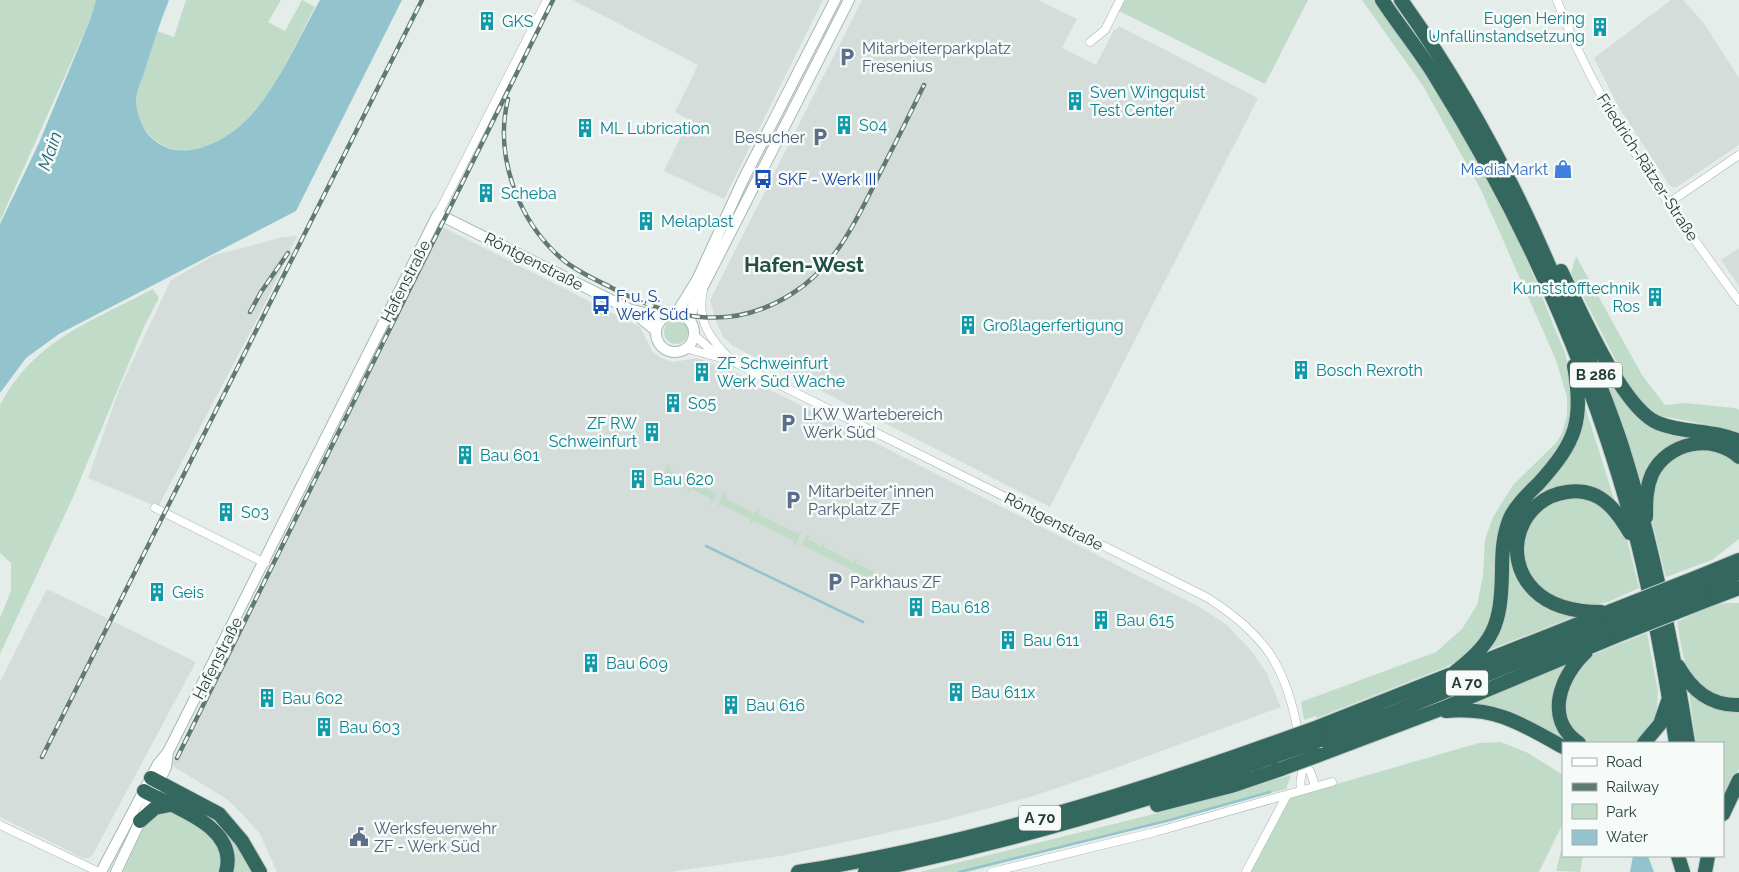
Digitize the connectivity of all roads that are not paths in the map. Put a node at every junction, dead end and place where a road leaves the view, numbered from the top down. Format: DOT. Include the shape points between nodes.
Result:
graph roads {
  1 [pos="547,0"];
  2 [pos="835,0"];
  3 [pos="849,0"];
  4 [pos="1120,0"];
  5 [pos="1382,0"];
  6 [pos="1401,0"];
  7 [pos="1557,0"];
  8 [pos="1090,42"];
  9 [pos="768,130"];
  10 [pos="778,135"];
  11 [pos="1739,155"];
  12 [pos="743,180"];
  13 [pos="753,185"];
  14 [pos="1670,202"];
  15 [pos="438,214"];
  16 [pos="1532,223"];
  17 [pos="721,226"];
  18 [pos="731,231"];
  19 [pos="705,284"];
  20 [pos="1739,301"];
  21 [pos="629,309"];
  22 [pos="676,314"];
  23 [pos="664,318"];
  24 [pos="690,321"];
  25 [pos="656,331"];
  26 [pos="694,335"];
  27 [pos="1569,336"];
  28 [pos="686,348"];
  29 [pos="718,356"];
  30 [pos="732,361"];
  31 [pos="1739,441"];
  32 [pos="1739,457"];
  33 [pos="155,508"];
  34 [pos="1646,533"];
  35 [pos="1638,545"];
  36 [pos="1739,549"];
  37 [pos="1739,560"];
  38 [pos="265,563"];
  39 [pos="1739,573"];
  40 [pos="1705,587"];
  41 [pos="1739,588"];
  42 [pos="1739,599"];
  43 [pos="1612,621"];
  44 [pos="1592,646"];
  45 [pos="1674,660"];
  46 [pos="1450,676"];
  47 [pos="1669,698"];
  48 [pos="1739,705"];
  49 [pos="1428,713"];
  50 [pos="1319,733"];
  51 [pos="1578,742"];
  52 [pos="1645,742"];
  53 [pos="1676,742"];
  54 [pos="1688,742"];
  55 [pos="1562,746"];
  56 [pos="1278,755"];
  57 [pos="1304,766"];
  58 [pos="1739,780"];
  59 [pos="1332,782"];
  60 [pos="1315,785"];
  61 [pos="152,787"];
  62 [pos="1301,789"];
  63 [pos="1287,795"];
  64 [pos="170,805"];
  65 [pos="1724,812"];
  66 [pos="140,821"];
  67 [pos="0,824"];
  68 [pos="1678,857"];
  69 [pos="1687,857"];
  70 [pos="1700,857"];
  71 [pos="1708,857"];
  72 [pos="100,872"];
  73 [pos="116,872"];
  74 [pos="226,872"];
  75 [pos="260,872"];
  76 [pos="798,872"];
  77 [pos="865,872"];
  78 [pos="992,872"];
  79 [pos="1246,872"];
  80 [pos="1683,872"];
  81 [pos="1688,872"];
  82 [pos="1701,872"];
  83 [pos="1705,872"];
  1 -- 15 [label="street, Hafenstraße"];
  2 -- 9 [label="street"];
  3 -- 10 [label="street"];
  4 -- 8 [label="street" via="1105,30"];
  5 -- 27 [label="highway, B 286" via="1431,70 1482,156 1532,252"];
  6 -- 16 [label="highway, B 286" via="1456,84"];
  7 -- 14 [label="street, Friedrich-Rätzer-Straße" via="1606,104"];
  9 -- 10 [label="street"];
  9 -- 12 [label="street"];
  10 -- 13 [label="street"];
  11 -- 14 [label="street"];
  12 -- 13 [label="street"];
  12 -- 17 [label="street"];
  13 -- 18 [label="street"];
  14 -- 20 [label="street, Friedrich-Rätzer-Straße"];
  15 -- 21 [label="street, Röntgenstraße"];
  15 -- 38 [label="street, Hafenstraße"];
  16 -- 31 [label="highway" via="1548,244 1622,387 1643,415 1675,428 1726,435"];
  16 -- 34 [label="highway, B 286" via="1592,362 1620,441"];
  17 -- 18 [label="street"];
  17 -- 22 [label="street"];
  18 -- 19 [label="street"];
  19 -- 24 [label="street" via="693,306"];
  19 -- 30 [label="street" via="702,302 704,325 715,344"];
  21 -- 23 [label="street, Röntgenstraße"];
  21 -- 25 [label="street, Röntgenstraße"];
  22 -- 23 [label="street"];
  22 -- 24 [label="street"];
  23 -- 25 [label="street"];
  24 -- 26 [label="street"];
  25 -- 28 [label="street" via="659,342 667,350 674,352"];
  26 -- 28 [label="street"];
  26 -- 29 [label="street, Röntgenstraße"];
  27 -- 35 [label="highway, B 286" via="1609,444"];
  27 -- 46 [label="highway" via="1578,400 1574,435 1554,467 1511,516 1505,534 1502,592 1493,633 1483,649"];
  28 -- 29 [label="street, Röntgenstraße"];
  29 -- 30 [label="street, Röntgenstraße"];
  30 -- 57 [label="street, Röntgenstraße" via="1217,603 1266,646 1277,664 1293,702"];
  32 -- 34 [label="highway" via="1716,445 1697,443 1676,449 1663,459 1652,474 1648,487"];
  33 -- 38 [label="street"];
  34 -- 45 [label="highway, B 286"];
  35 -- 43 [label="highway" via="1612,508 1601,498 1582,492 1558,493 1548,497 1526,516 1519,531 1517,561 1533,590 1544,599 1569,609"];
  35 -- 47 [label="highway, B 286"];
  36 -- 40 [label="highway"];
  37 -- 40 [label="highway, A 70"];
  38 -- 61 [label="street, Hafenstraße" via="168,752 166,767"];
  39 -- 40 [label="highway, A 70"];
  40 -- 41 [label="highway"];
  40 -- 42 [label="highway"];
  40 -- 43 [label="highway, A 70, bridge"];
  40 -- 43 [label="highway, bridge"];
  43 -- 44 [label="highway"];
  43 -- 46 [label="highway, A 70"];
  43 -- 50 [label="highway, A 70" via="1397,711"];
  44 -- 49 [label="highway"];
  44 -- 51 [label="highway" via="1569,670 1561,687 1559,706 1562,719"];
  45 -- 48 [label="highway" via="1691,685 1710,700"];
  45 -- 54 [label="highway, B 286"];
  46 -- 50 [label="highway, A 70"];
  47 -- 52 [label="highway" via="1660,724"];
  47 -- 53 [label="highway, B 286"];
  49 -- 55 [label="highway" via="1467,710 1498,714"];
  49 -- 56 [label="highway, bridge" via="1320,755"];
  50 -- 56 [label="highway, A 70, bridge"];
  56 -- 76 [label="highway, A 70" via="946,842"];
  56 -- 77 [label="highway, A 70" via="1104,813"];
  57 -- 60 [label="street, Röntgenstraße" via="1310,771"];
  57 -- 62 [label="street, Röntgenstraße" via="1300,774"];
  58 -- 65 [label="highway"];
  59 -- 60 [label="street"];
  60 -- 62 [label="street"];
  61 -- 64 [label="highway"];
  61 -- 66 [label="street"];
  61 -- 72 [label="street"];
  61 -- 75 [label="highway" via="219,814 242,841"];
  62 -- 63 [label="street"];
  63 -- 78 [label="street"];
  63 -- 79 [label="street"];
  64 -- 66 [label="highway" via="155,808"];
  64 -- 74 [label="highway" via="212,828 226,848"];
  66 -- 73 [label="street"];
  67 -- 72 [label="street"];
  68 -- 80 [label="highway"];
  69 -- 81 [label="highway"];
  70 -- 82 [label="highway"];
  71 -- 83 [label="highway"];
}
